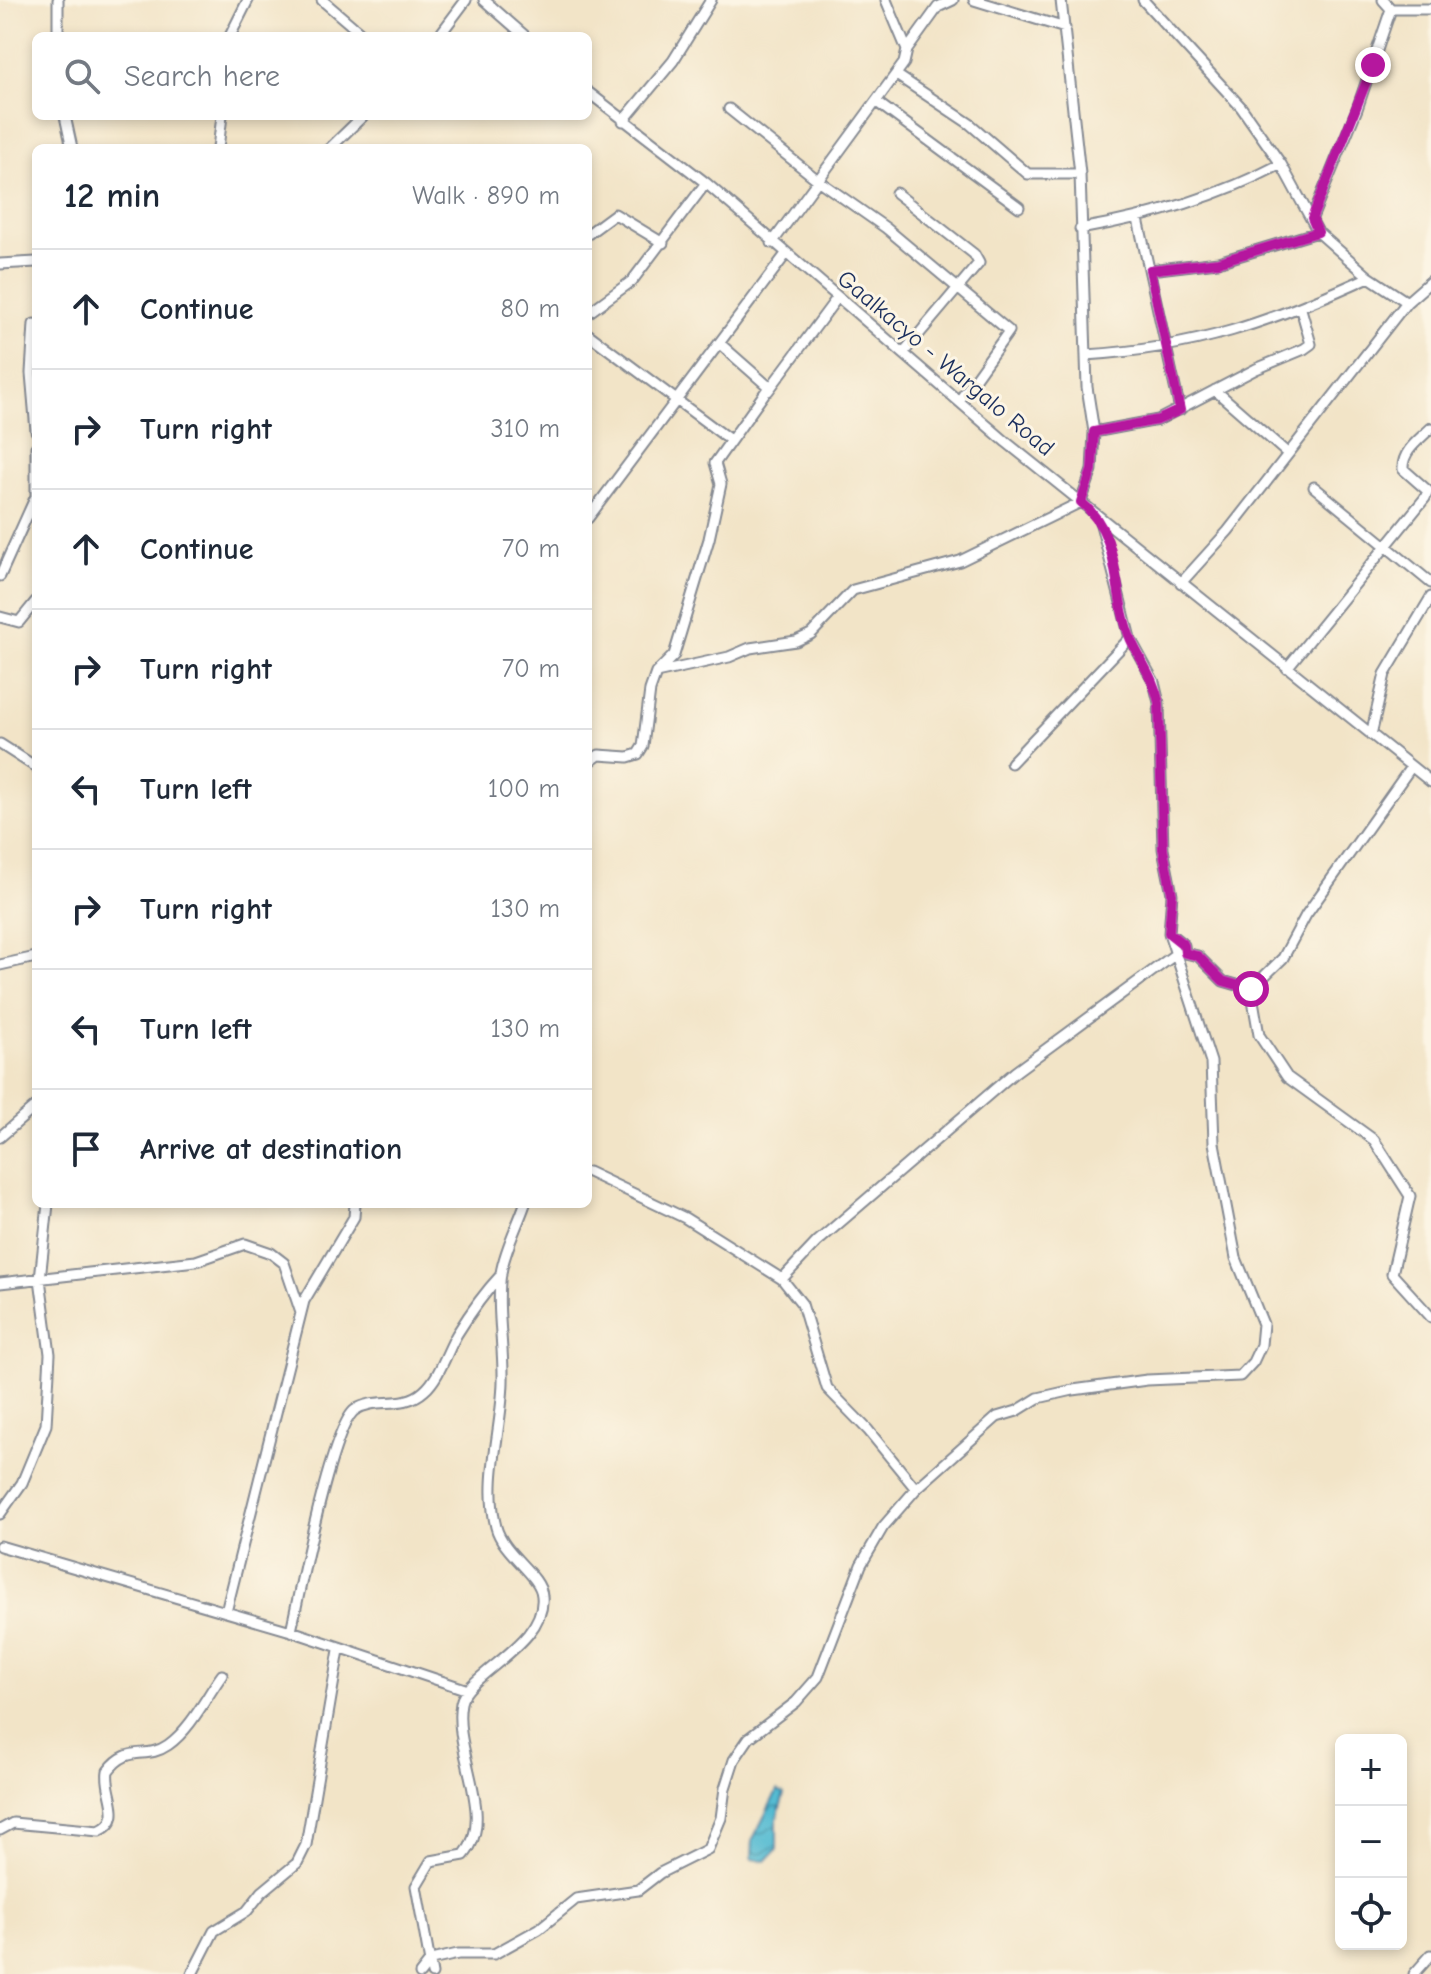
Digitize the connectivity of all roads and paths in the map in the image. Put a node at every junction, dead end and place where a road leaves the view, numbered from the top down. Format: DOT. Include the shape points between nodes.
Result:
graph roads {
  1 [pos="58,0"];
  2 [pos="248,0"];
  3 [pos="322,0"];
  4 [pos="466,0"];
  5 [pos="484,0"];
  6 [pos="711,0"];
  7 [pos="886,0"];
  8 [pos="953,0"];
  9 [pos="974,0"];
  10 [pos="1061,0"];
  11 [pos="1143,0"];
  12 [pos="1383,0"];
  13 [pos="938,4"];
  14 [pos="1391,9"];
  15 [pos="1431,9"];
  16 [pos="1065,28"];
  17 [pos="58,32"];
  18 [pos="232,32"];
  19 [pos="359,32"];
  20 [pos="442,32"];
  21 [pos="520,32"];
  22 [pos="907,50"];
  23 [pos="898,76"];
  24 [pos="592,95"];
  25 [pos="878,103"];
  26 [pos="729,109"];
  27 [pos="66,120"];
  28 [pos="222,120"];
  29 [pos="359,120"];
  30 [pos="623,121"];
  31 [pos="71,144"];
  32 [pos="218,144"];
  33 [pos="334,144"];
  34 [pos="1281,164"];
  35 [pos="1080,174"];
  36 [pos="819,181"];
  37 [pos="706,183"];
  38 [pos="896,193"];
  39 [pos="1019,207"];
  40 [pos="1312,218"];
  41 [pos="1138,219"];
  42 [pos="1080,229"];
  43 [pos="592,231"];
  44 [pos="1318,232"];
  45 [pos="663,243"];
  46 [pos="772,243"];
  47 [pos="786,254"];
  48 [pos="32,262"];
  49 [pos="0,264"];
  50 [pos="1150,270"];
  51 [pos="1369,277"];
  52 [pos="1431,281"];
  53 [pos="958,291"];
  54 [pos="837,298"];
  55 [pos="1407,302"];
  56 [pos="1301,309"];
  57 [pos="592,310"];
  58 [pos="592,337"];
  59 [pos="719,343"];
  60 [pos="1167,347"];
  61 [pos="903,353"];
  62 [pos="1086,355"];
  63 [pos="32,357"];
  64 [pos="32,385"];
  65 [pos="1215,390"];
  66 [pos="766,393"];
  67 [pos="959,401"];
  68 [pos="678,402"];
  69 [pos="1180,410"];
  70 [pos="1431,428"];
  71 [pos="1094,432"];
  72 [pos="730,440"];
  73 [pos="1287,453"];
  74 [pos="1314,487"];
  75 [pos="1081,502"];
  76 [pos="32,505"];
  77 [pos="592,513"];
  78 [pos="1099,517"];
  79 [pos="1384,545"];
  80 [pos="0,576"];
  81 [pos="1181,583"];
  82 [pos="1431,583"];
  83 [pos="1431,597"];
  84 [pos="32,606"];
  85 [pos="0,617"];
  86 [pos="1130,638"];
  87 [pos="1287,668"];
  88 [pos="656,673"];
  89 [pos="1371,735"];
  90 [pos="0,744"];
  91 [pos="592,754"];
  92 [pos="599,755"];
  93 [pos="592,760"];
  94 [pos="1011,763"];
  95 [pos="32,764"];
  96 [pos="1411,767"];
  97 [pos="1431,782"];
  98 [pos="1169,933"];
  99 [pos="1177,953"];
  100 [pos="32,958"];
  101 [pos="0,965"];
  102 [pos="1251,989"];
  103 [pos="32,1109"];
  104 [pos="0,1137"];
  105 [pos="592,1174"];
  106 [pos="48,1208"];
  107 [pos="355,1208"];
  108 [pos="524,1208"];
  109 [pos="501,1275"];
  110 [pos="40,1279"];
  111 [pos="782,1279"];
  112 [pos="0,1283"];
  113 [pos="301,1313"];
  114 [pos="1431,1317"];
  115 [pos="916,1489"];
  116 [pos="0,1514"];
  117 [pos="0,1546"];
  118 [pos="226,1612"];
  119 [pos="291,1631"];
  120 [pos="339,1650"];
  121 [pos="222,1675"];
  122 [pos="465,1689"];
  123 [pos="0,1830"];
  124 [pos="1431,1955"];
  125 [pos="431,1960"];
  126 [pos="192,1974"];
  127 [pos="420,1974"];
  128 [pos="432,1974"];
  129 [pos="1414,1974"];
  1 -- 17 [label="street"];
  2 -- 18 [label="street"];
  3 -- 19 [label="street"];
  4 -- 20 [label="street"];
  5 -- 21 [label="street"];
  6 -- 30 [label="street" via="673,61"];
  7 -- 22 [label="street"];
  8 -- 13 [label="street"];
  9 -- 16 [label="street"];
  10 -- 16 [label="street"];
  11 -- 34 [label="street" via="1241,107"];
  12 -- 14 [label="street"];
  13 -- 22 [label="street"];
  14 -- 15 [label="street"];
  14 -- 40 [label="street"];
  16 -- 35 [label="street"];
  22 -- 23 [label="street"];
  23 -- 25 [label="street"];
  23 -- 35 [label="street" via="970,124 1028,174"];
  24 -- 30 [label="street, Gaalkacyo - Wargalo Road"];
  25 -- 36 [label="street"];
  25 -- 39 [label="street"];
  26 -- 36 [label="street"];
  27 -- 31 [label="street"];
  28 -- 32 [label="street"];
  29 -- 33 [label="street"];
  30 -- 37 [label="street, Gaalkacyo - Wargalo Road"];
  34 -- 40 [label="street"];
  34 -- 41 [label="street" via="1233,189"];
  35 -- 42 [label="street"];
  36 -- 46 [label="street"];
  36 -- 53 [label="street" via="886,228"];
  37 -- 45 [label="street"];
  37 -- 46 [label="street, Gaalkacyo - Wargalo Road"];
  38 -- 53 [label="street" via="974,254 979,263"];
  40 -- 44 [label="street"];
  41 -- 42 [label="street"];
  41 -- 50 [label="street"];
  42 -- 62 [label="street"];
  43 -- 45 [label="street" via="615,214"];
  44 -- 50 [label="street" via="1218,262"];
  44 -- 51 [label="street"];
  45 -- 57 [label="street" via="632,281"];
  46 -- 47 [label="street, Gaalkacyo - Wargalo Road"];
  47 -- 54 [label="street, Gaalkacyo - Wargalo Road"];
  47 -- 59 [label="street"];
  48 -- 49 [label="street"];
  50 -- 60 [label="street"];
  51 -- 55 [label="street"];
  51 -- 56 [label="street"];
  52 -- 55 [label="street"];
  53 -- 61 [label="street"];
  53 -- 67 [label="street" via="1009,334"];
  54 -- 61 [label="street, Gaalkacyo - Wargalo Road"];
  54 -- 66 [label="street"];
  55 -- 73 [label="street"];
  56 -- 60 [label="street" via="1222,336"];
  56 -- 65 [label="street" via="1311,344"];
  58 -- 68 [label="street"];
  59 -- 66 [label="street" via="768,383"];
  59 -- 68 [label="street"];
  60 -- 62 [label="street"];
  60 -- 69 [label="street"];
  61 -- 67 [label="street, Gaalkacyo - Wargalo Road"];
  62 -- 71 [label="street"];
  63 -- 64 [label="street"];
  65 -- 69 [label="street"];
  65 -- 73 [label="street"];
  66 -- 72 [label="street"];
  67 -- 75 [label="street, Gaalkacyo - Wargalo Road"];
  68 -- 72 [label="street"];
  68 -- 77 [label="street"];
  69 -- 71 [label="street" via="1158,420"];
  70 -- 79 [label="street" via="1402,462 1428,491"];
  71 -- 75 [label="street" via="1092,470"];
  72 -- 88 [label="street" via="715,463 720,491 682,634 674,655"];
  73 -- 81 [label="street"];
  74 -- 79 [label="street"];
  75 -- 78 [label="street, Gaalkacyo - Wargalo Road"];
  75 -- 88 [label="street" via="960,561 853,590 811,634 796,641"];
  76 -- 80 [label="street"];
  78 -- 81 [label="street, Gaalkacyo - Wargalo Road"];
  78 -- 86 [label="street"];
  79 -- 82 [label="street"];
  79 -- 87 [label="street"];
  81 -- 87 [label="street, Gaalkacyo - Wargalo Road"];
  83 -- 89 [label="street" via="1385,674"];
  84 -- 85 [label="street" via="19,622"];
  86 -- 94 [label="street"];
  86 -- 98 [label="street" via="1159,703 1163,849 1172,894"];
  87 -- 89 [label="street, Gaalkacyo - Wargalo Road"];
  88 -- 92 [label="street" via="643,746 628,757"];
  89 -- 96 [label="street, Gaalkacyo - Wargalo Road"];
  90 -- 95 [label="street"];
  91 -- 92 [label="street"];
  92 -- 93 [label="street"];
  96 -- 97 [label="street, Gaalkacyo - Wargalo Road"];
  96 -- 102 [label="street" via="1306,915 1283,958"];
  98 -- 99 [label="street"];
  98 -- 102 [label="street" via="1184,945 1185,953 1198,956 1223,981"];
  99 -- 111 [label="street" via="1015,1072 817,1242"];
  99 -- 115 [label="street" via="1211,1062 1214,1143 1233,1245 1263,1324 1253,1362 1240,1376 1147,1380 1038,1398 997,1417"];
  100 -- 101 [label="street"];
  102 -- 114 [label="street" via="1259,1035 1287,1077 1374,1140 1410,1196 1392,1274"];
  103 -- 104 [label="street"];
  105 -- 111 [label="street" via="685,1218"];
  106 -- 110 [label="street"];
  107 -- 113 [label="street"];
  108 -- 109 [label="street"];
  109 -- 119 [label="street" via="458,1332 424,1391 406,1402 371,1404 354,1411 344,1423"];
  109 -- 122 [label="street" via="503,1383 496,1527 510,1555 540,1588 542,1607 509,1656"];
  110 -- 112 [label="street"];
  110 -- 113 [label="street" via="196,1261 245,1244 284,1263"];
  110 -- 116 [label="street" via="50,1354 46,1425 22,1483"];
  111 -- 115 [label="street" via="802,1304 827,1388"];
  113 -- 118 [label="street"];
  115 -- 125 [label="street" via="883,1527 861,1565 818,1677 796,1702 749,1738 734,1760 708,1849 638,1890 576,1899 539,1929 494,1954"];
  117 -- 118 [label="street"];
  118 -- 119 [label="street"];
  119 -- 120 [label="street"];
  120 -- 122 [label="street"];
  120 -- 126 [label="street" via="306,1845 297,1863 247,1911 214,1931"];
  121 -- 123 [label="street" via="169,1745 156,1752 127,1754 108,1771 114,1819 109,1827 99,1831 13,1823"];
  122 -- 125 [label="street" via="460,1720 478,1823 464,1855 431,1861 416,1886"];
  124 -- 129 [label="street"];
  125 -- 127 [label="street"];
  125 -- 128 [label="street"];
}
